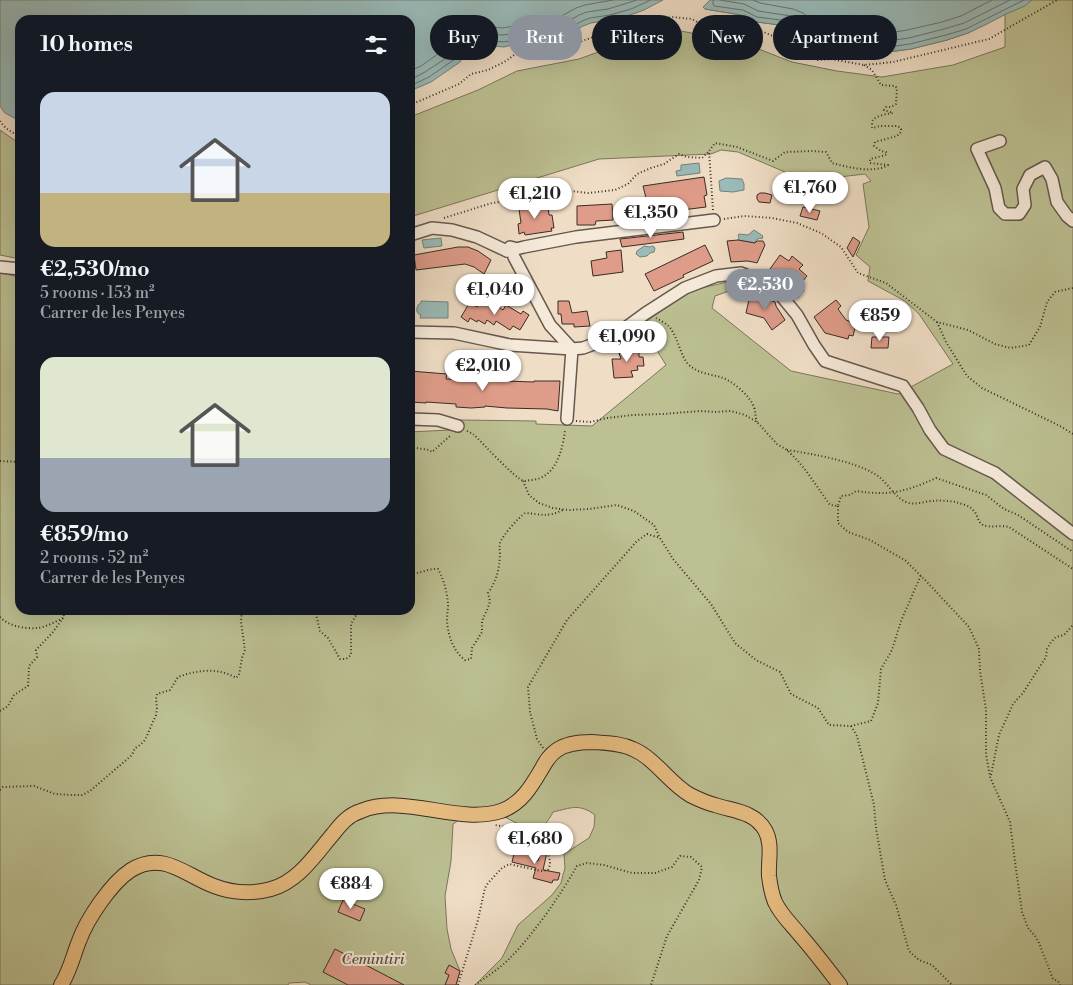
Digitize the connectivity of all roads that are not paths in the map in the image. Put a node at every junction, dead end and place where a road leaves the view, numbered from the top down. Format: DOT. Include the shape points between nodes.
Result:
graph roads {
  1 [pos="1000,141"];
  2 [pos="714,220"];
  3 [pos="1073,221"];
  4 [pos="415,233"];
  5 [pos="512,252"];
  6 [pos="0,267"];
  7 [pos="15,268"];
  8 [pos="415,332"];
  9 [pos="572,349"];
  10 [pos="415,418"];
  11 [pos="567,419"];
  12 [pos="458,426"];
  13 [pos="1073,534"];
  14 [pos="61,985"];
  15 [pos="840,985"];
  1 -- 3 [label="street" via="977,149 999,208 1005,214 1019,214 1025,205 1023,189 1030,175 1044,167 1052,179 1057,202"];
  2 -- 5 [label="street" via="576,237"];
  4 -- 5 [label="street" via="432,228 452,230"];
  5 -- 9 [label="street" via="550,325"];
  6 -- 7 [label="street"];
  8 -- 9 [label="street" via="454,333 510,345"];
  9 -- 11 [label="street"];
  9 -- 13 [label="street" via="613,337 685,288 716,276 741,273 779,293 797,315 825,361 903,386 944,449 995,473"];
  10 -- 12 [label="street"];
  14 -- 15 [label="main road" via="91,917 118,880 133,869 147,864 168,864 234,892 271,889 300,873 346,819 360,811 396,806 482,815 499,811 513,806 522,798 549,757 558,749 589,742 632,748 651,760 690,795 756,819 768,836 769,878 775,902"];
}
